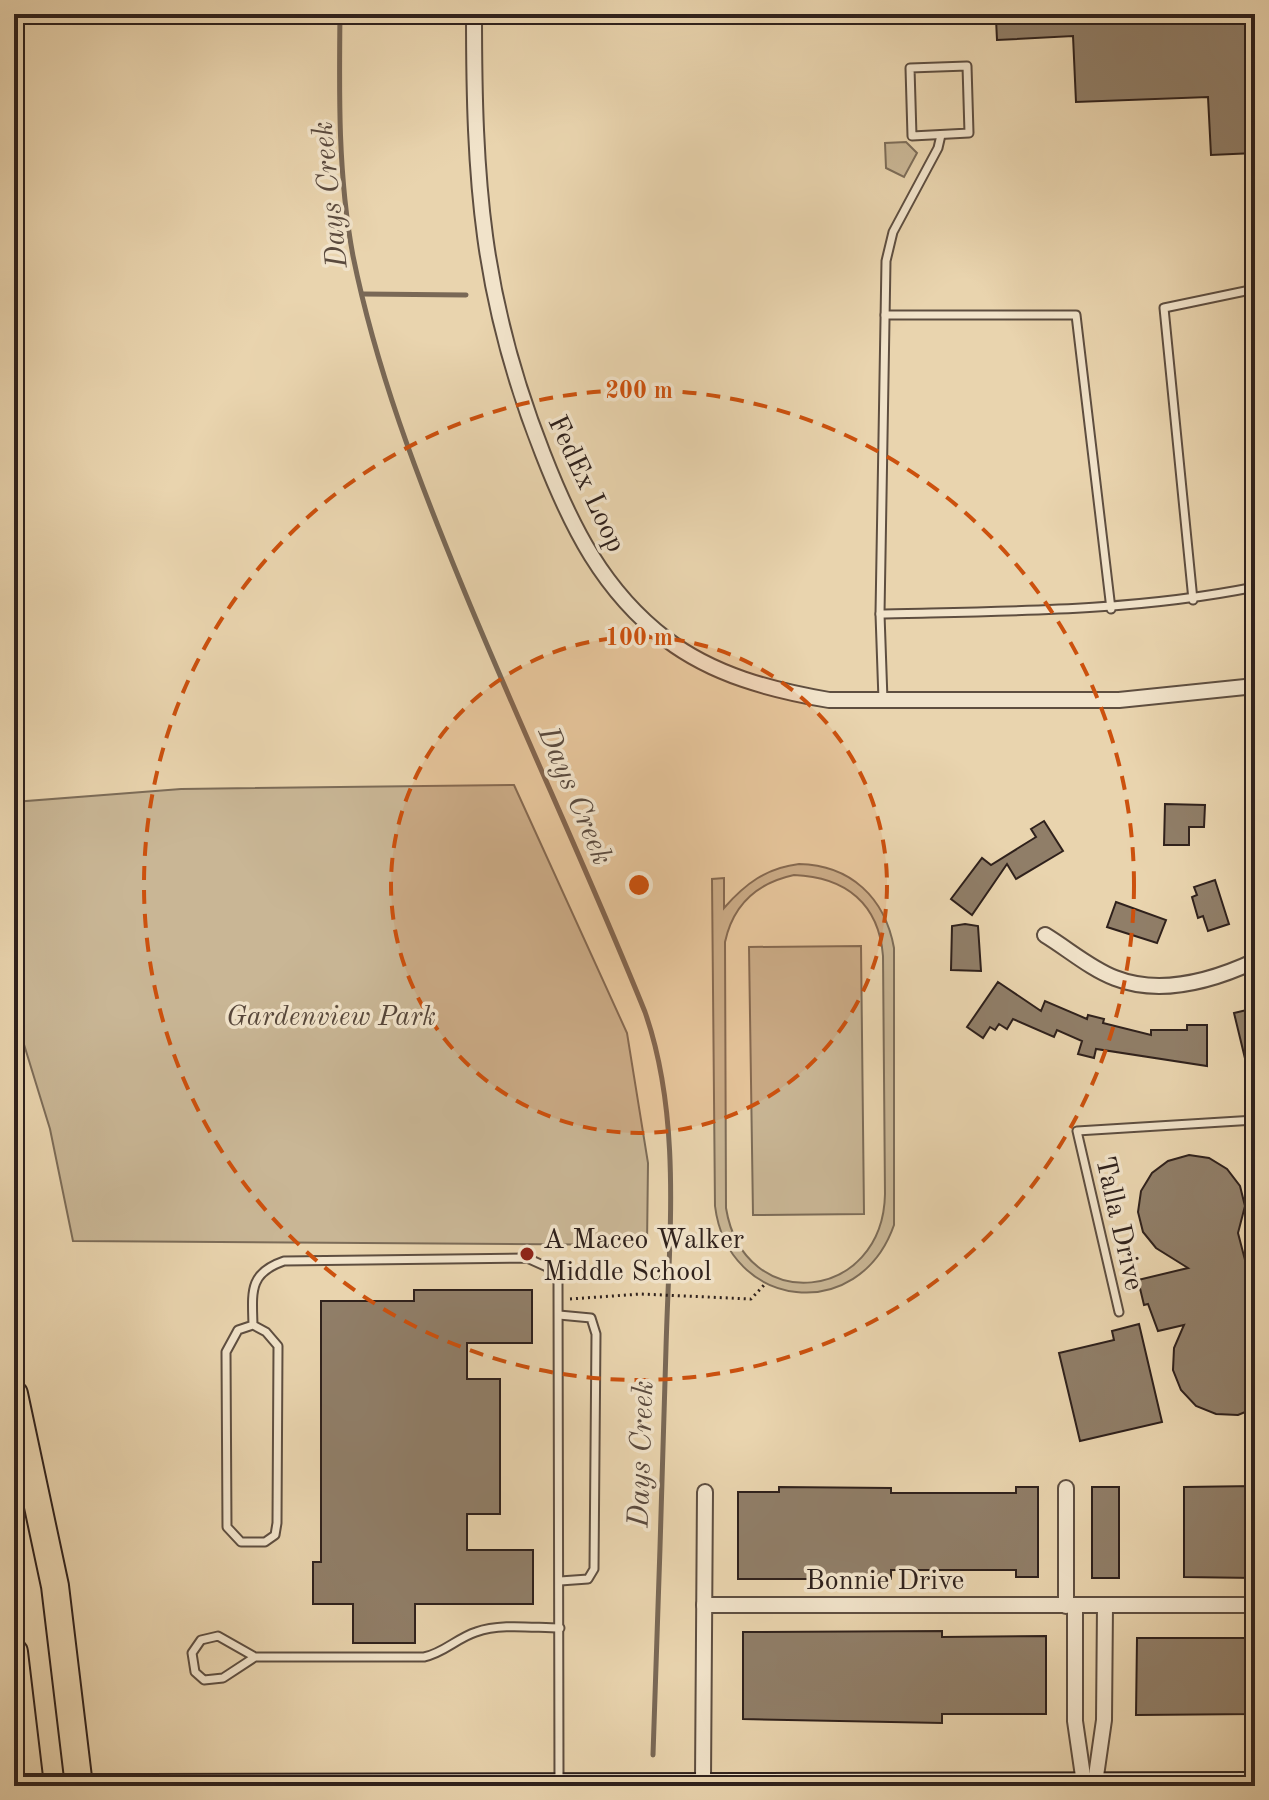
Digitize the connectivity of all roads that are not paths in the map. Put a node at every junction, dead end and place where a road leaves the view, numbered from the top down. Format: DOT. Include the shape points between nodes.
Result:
graph roads {
  1 [pos="474,14"];
  2 [pos="941,135"];
  3 [pos="1255,289"];
  4 [pos="885,315"];
  5 [pos="1255,587"];
  6 [pos="1193,600"];
  7 [pos="1111,609"];
  8 [pos="880,614"];
  9 [pos="1255,686"];
  10 [pos="883,702"];
  11 [pos="1253,781"];
  12 [pos="1255,822"];
  13 [pos="1045,935"];
  14 [pos="1255,961"];
  15 [pos="1255,1120"];
  16 [pos="1119,1312"];
  17 [pos="559,1315"];
  18 [pos="253,1325"];
  19 [pos="14,1394"];
  20 [pos="1066,1488"];
  21 [pos="705,1492"];
  22 [pos="560,1581"];
  23 [pos="704,1605"];
  24 [pos="1255,1605"];
  25 [pos="1071,1606"];
  26 [pos="1105,1606"];
  27 [pos="560,1628"];
  28 [pos="14,1652"];
  29 [pos="255,1657"];
  30 [pos="703,1781"];
  31 [pos="1089,1783"];
  32 [pos="1255,1783"];
  33 [pos="559,1784"];
  34 [pos="819,1784"];
  35 [pos="14,1785"];
  36 [pos="148,1785"];
  37 [pos="30,1786"];
  38 [pos="79,1786"];
  1 -- 10 [label="street, FedEx Loop" via="474,143 492,292 534,433 593,562 646,622 693,657 788,693"];
  2 -- 2 [label="lane" via="969,133 967,66 910,68 912,136"];
  2 -- 4 [label="lane" via="888,245"];
  3 -- 6 [label="lane" via="1164,308"];
  4 -- 7 [label="lane" via="1076,315"];
  4 -- 8 [label="lane"];
  5 -- 6 [label="lane"];
  6 -- 7 [label="lane"];
  7 -- 8 [label="lane"];
  8 -- 10 [label="lane"];
  9 -- 10 [label="street, FedEx Loop" via="1119,700"];
  11 -- 12 [label="street"];
  13 -- 14 [label="street" via="1112,977 1140,984 1195,982"];
  15 -- 16 [label="lane, Talla Drive" via="1077,1131"];
  17 -- 18 [label="lane" via="558,1282 547,1267 527,1258 284,1261 264,1268 255,1281"];
  17 -- 22 [label="lane"];
  17 -- 22 [label="lane" via="591,1318 596,1334 594,1569 588,1579"];
  18 -- 18 [label="lane" via="278,1346 277,1523 275,1535 265,1542 241,1542 227,1527 226,1352 238,1330"];
  19 -- 38 [label="highway" via="55,1586"];
  20 -- 25 [label="street"];
  21 -- 23 [label="street"];
  22 -- 27 [label="lane"];
  23 -- 25 [label="street, Bonnie Drive"];
  23 -- 30 [label="street"];
  24 -- 26 [label="street, Bonnie Drive"];
  25 -- 26 [label="street, Bonnie Drive"];
  25 -- 31 [label="street" via="1075,1721"];
  26 -- 31 [label="street" via="1104,1720"];
  27 -- 29 [label="lane" via="480,1630 424,1657"];
  27 -- 33 [label="lane"];
  28 -- 37 [label="highway"];
  29 -- 29 [label="lane" via="218,1636 201,1640 192,1653 195,1672 204,1680 223,1678"];
  30 -- 33 [label="main road"];
  30 -- 34 [label="main road"];
  31 -- 32 [label="main road"];
  31 -- 34 [label="main road"];
  33 -- 36 [label="main road"];
  35 -- 36 [label="main road, bridge"];
}
